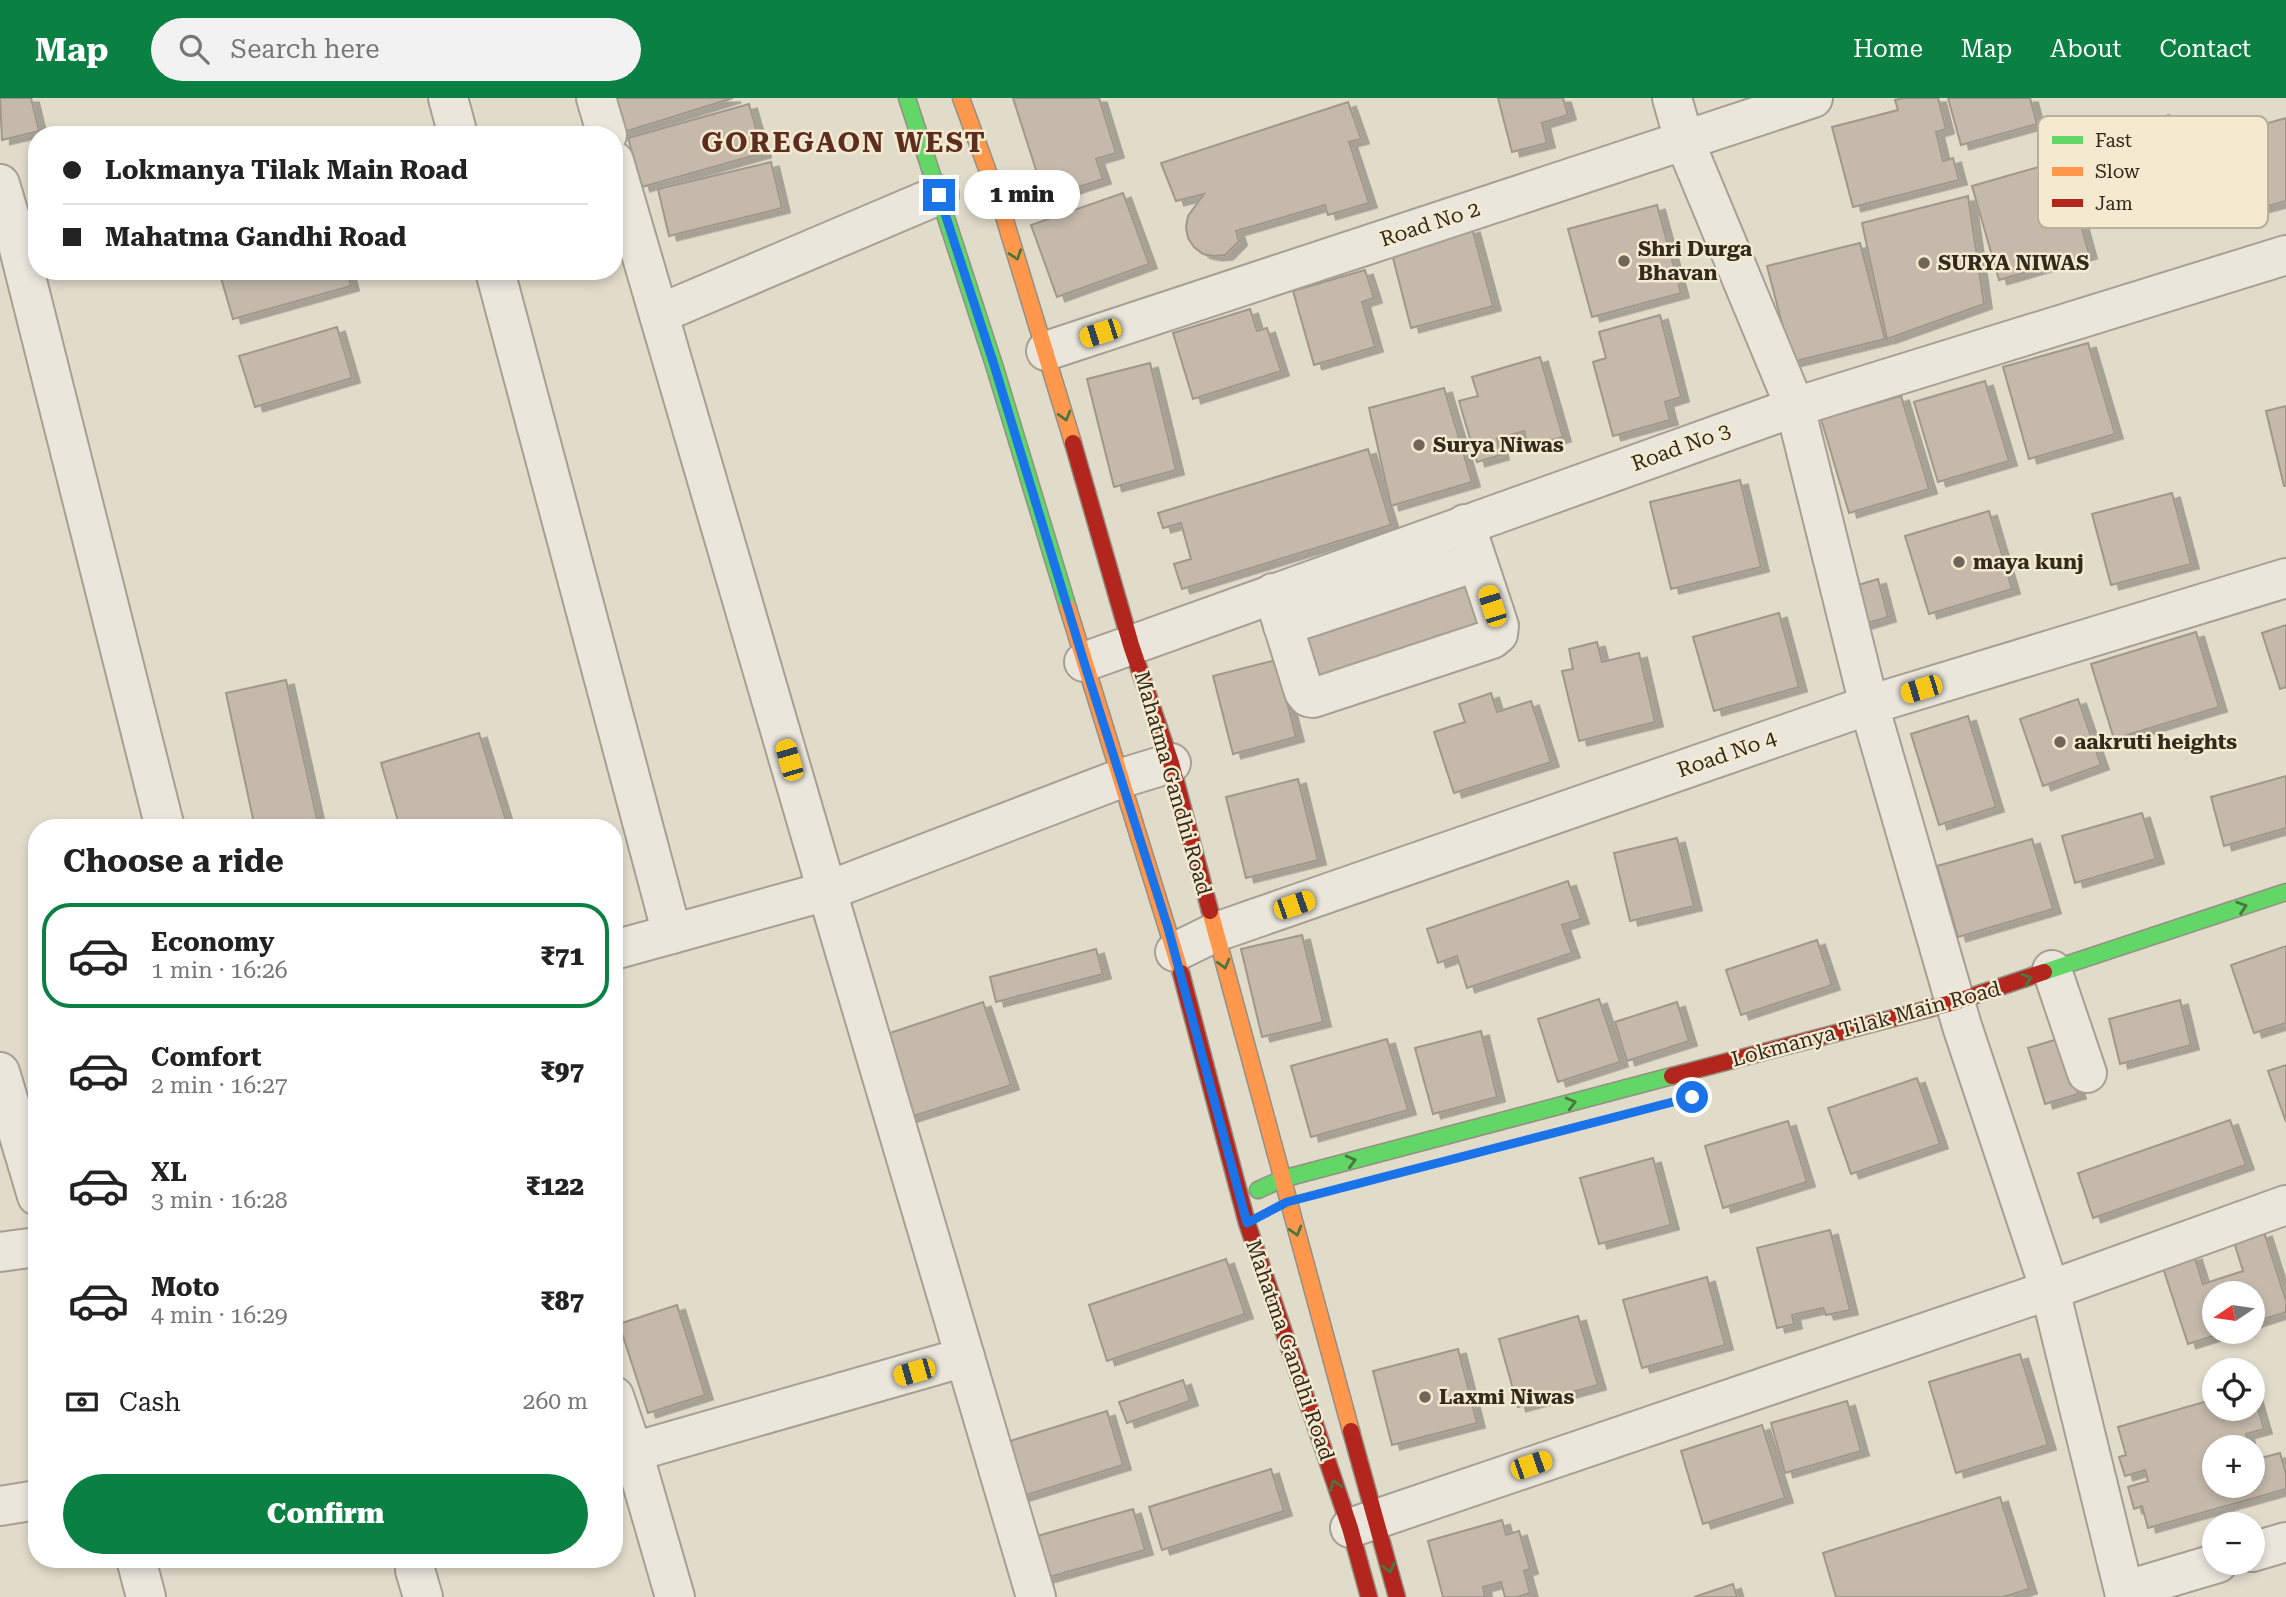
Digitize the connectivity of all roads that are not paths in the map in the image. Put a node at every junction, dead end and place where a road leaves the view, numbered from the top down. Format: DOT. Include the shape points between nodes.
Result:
graph roads {
  1 [pos="448,98"];
  2 [pos="596,98"];
  3 [pos="907,98"];
  4 [pos="961,98"];
  5 [pos="1672,98"];
  6 [pos="1813,98"];
  7 [pos="456,126"];
  8 [pos="604,126"];
  9 [pos="1684,140"];
  10 [pos="0,184"];
  11 [pos="623,192"];
  12 [pos="939,195"];
  13 [pos="2286,255"];
  14 [pos="497,280"];
  15 [pos="659,314"];
  16 [pos="1046,351"];
  17 [pos="1794,407"];
  18 [pos="1465,524"];
  19 [pos="1461,566"];
  20 [pos="2286,578"];
  21 [pos="1278,610"];
  22 [pos="1131,645"];
  23 [pos="1084,662"];
  24 [pos="1869,705"];
  25 [pos="1171,763"];
  26 [pos="1122,778"];
  27 [pos="163,819"];
  28 [pos="827,891"];
  29 [pos="2286,892"];
  30 [pos="1216,932"];
  31 [pos="672,934"];
  32 [pos="623,948"];
  33 [pos="1175,952"];
  34 [pos="2059,987"];
  35 [pos="1960,1020"];
  36 [pos="0,1072"];
  37 [pos="2087,1073"];
  38 [pos="28,1166"];
  39 [pos="1282,1180"];
  40 [pos="1240,1198"];
  41 [pos="2286,1205"];
  42 [pos="28,1248"];
  43 [pos="0,1252"];
  44 [pos="2050,1290"];
  45 [pos="965,1357"];
  46 [pos="623,1423"];
  47 [pos="633,1452"];
  48 [pos="28,1501"];
  49 [pos="0,1506"];
  50 [pos="1363,1523"];
  51 [pos="2286,1542"];
  52 [pos="2265,1548"];
  53 [pos="138,1568"];
  54 [pos="2202,1568"];
  55 [pos="2124,1594"];
  56 [pos="146,1597"];
  57 [pos="675,1597"];
  58 [pos="1036,1597"];
  59 [pos="1369,1597"];
  60 [pos="1397,1597"];
  1 -- 7 [label="street"];
  2 -- 8 [label="street"];
  3 -- 12 [label="main road, Mahatma Gandhi Road"];
  4 -- 16 [label="main road, Mahatma Gandhi Road, one-way"];
  5 -- 9 [label="street"];
  6 -- 9 [label="street, Road No 2"];
  9 -- 16 [label="street, Road No 2"];
  9 -- 17 [label="street"];
  10 -- 27 [label="street"];
  11 -- 15 [label="street"];
  12 -- 15 [label="street"];
  12 -- 23 [label="main road, Mahatma Gandhi Road"];
  13 -- 17 [label="street, Road No 3"];
  14 -- 31 [label="street"];
  15 -- 28 [label="street"];
  16 -- 22 [label="main road, Mahatma Gandhi Road, one-way"];
  17 -- 18 [label="street, Road No 3"];
  17 -- 24 [label="street"];
  18 -- 21 [label="street, Road No 3"];
  18 -- 21 [label="street" via="1499,626 1492,639 1314,698 1304,692"];
  19 -- 21 [label="street"];
  20 -- 24 [label="street, Road No 4"];
  21 -- 22 [label="street, Road No 3"];
  22 -- 23 [label="street, Road No 3"];
  22 -- 25 [label="main road, Mahatma Gandhi Road"];
  23 -- 26 [label="main road, Mahatma Gandhi Road"];
  24 -- 30 [label="street, Road No 4"];
  24 -- 35 [label="street"];
  25 -- 26 [label="street"];
  25 -- 30 [label="main road, Mahatma Gandhi Road"];
  26 -- 28 [label="street"];
  26 -- 33 [label="main road, Mahatma Gandhi Road"];
  28 -- 31 [label="street"];
  28 -- 45 [label="street"];
  34 -- 29 [label="main road, Lokmanya Tilak Main Road, one-way"];
  30 -- 33 [label="street, Road No 4"];
  30 -- 39 [label="main road, Mahatma Gandhi Road, one-way"];
  31 -- 32 [label="street"];
  33 -- 40 [label="main road, Mahatma Gandhi Road"];
  35 -- 34 [label="main road, Lokmanya Tilak Main Road, one-way"];
  34 -- 37 [label="street"];
  39 -- 35 [label="main road, Lokmanya Tilak Main Road, one-way"];
  35 -- 44 [label="street"];
  36 -- 38 [label="street"];
  39 -- 40 [label="main road, Lokmanya Tilak Main Road"];
  39 -- 50 [label="main road, Mahatma Gandhi Road, one-way"];
  50 -- 40 [label="main road, Mahatma Gandhi Road, one-way"];
  41 -- 44 [label="street"];
  42 -- 43 [label="street"];
  44 -- 50 [label="street"];
  44 -- 55 [label="street"];
  45 -- 47 [label="street"];
  45 -- 58 [label="street"];
  46 -- 47 [label="street"];
  47 -- 57 [label="street"];
  48 -- 49 [label="street"];
  50 -- 59 [label="main road, Mahatma Gandhi Road"];
  50 -- 60 [label="main road, Mahatma Gandhi Road, one-way"];
  51 -- 52 [label="street"];
  53 -- 56 [label="street"];
  54 -- 55 [label="street"];
}
